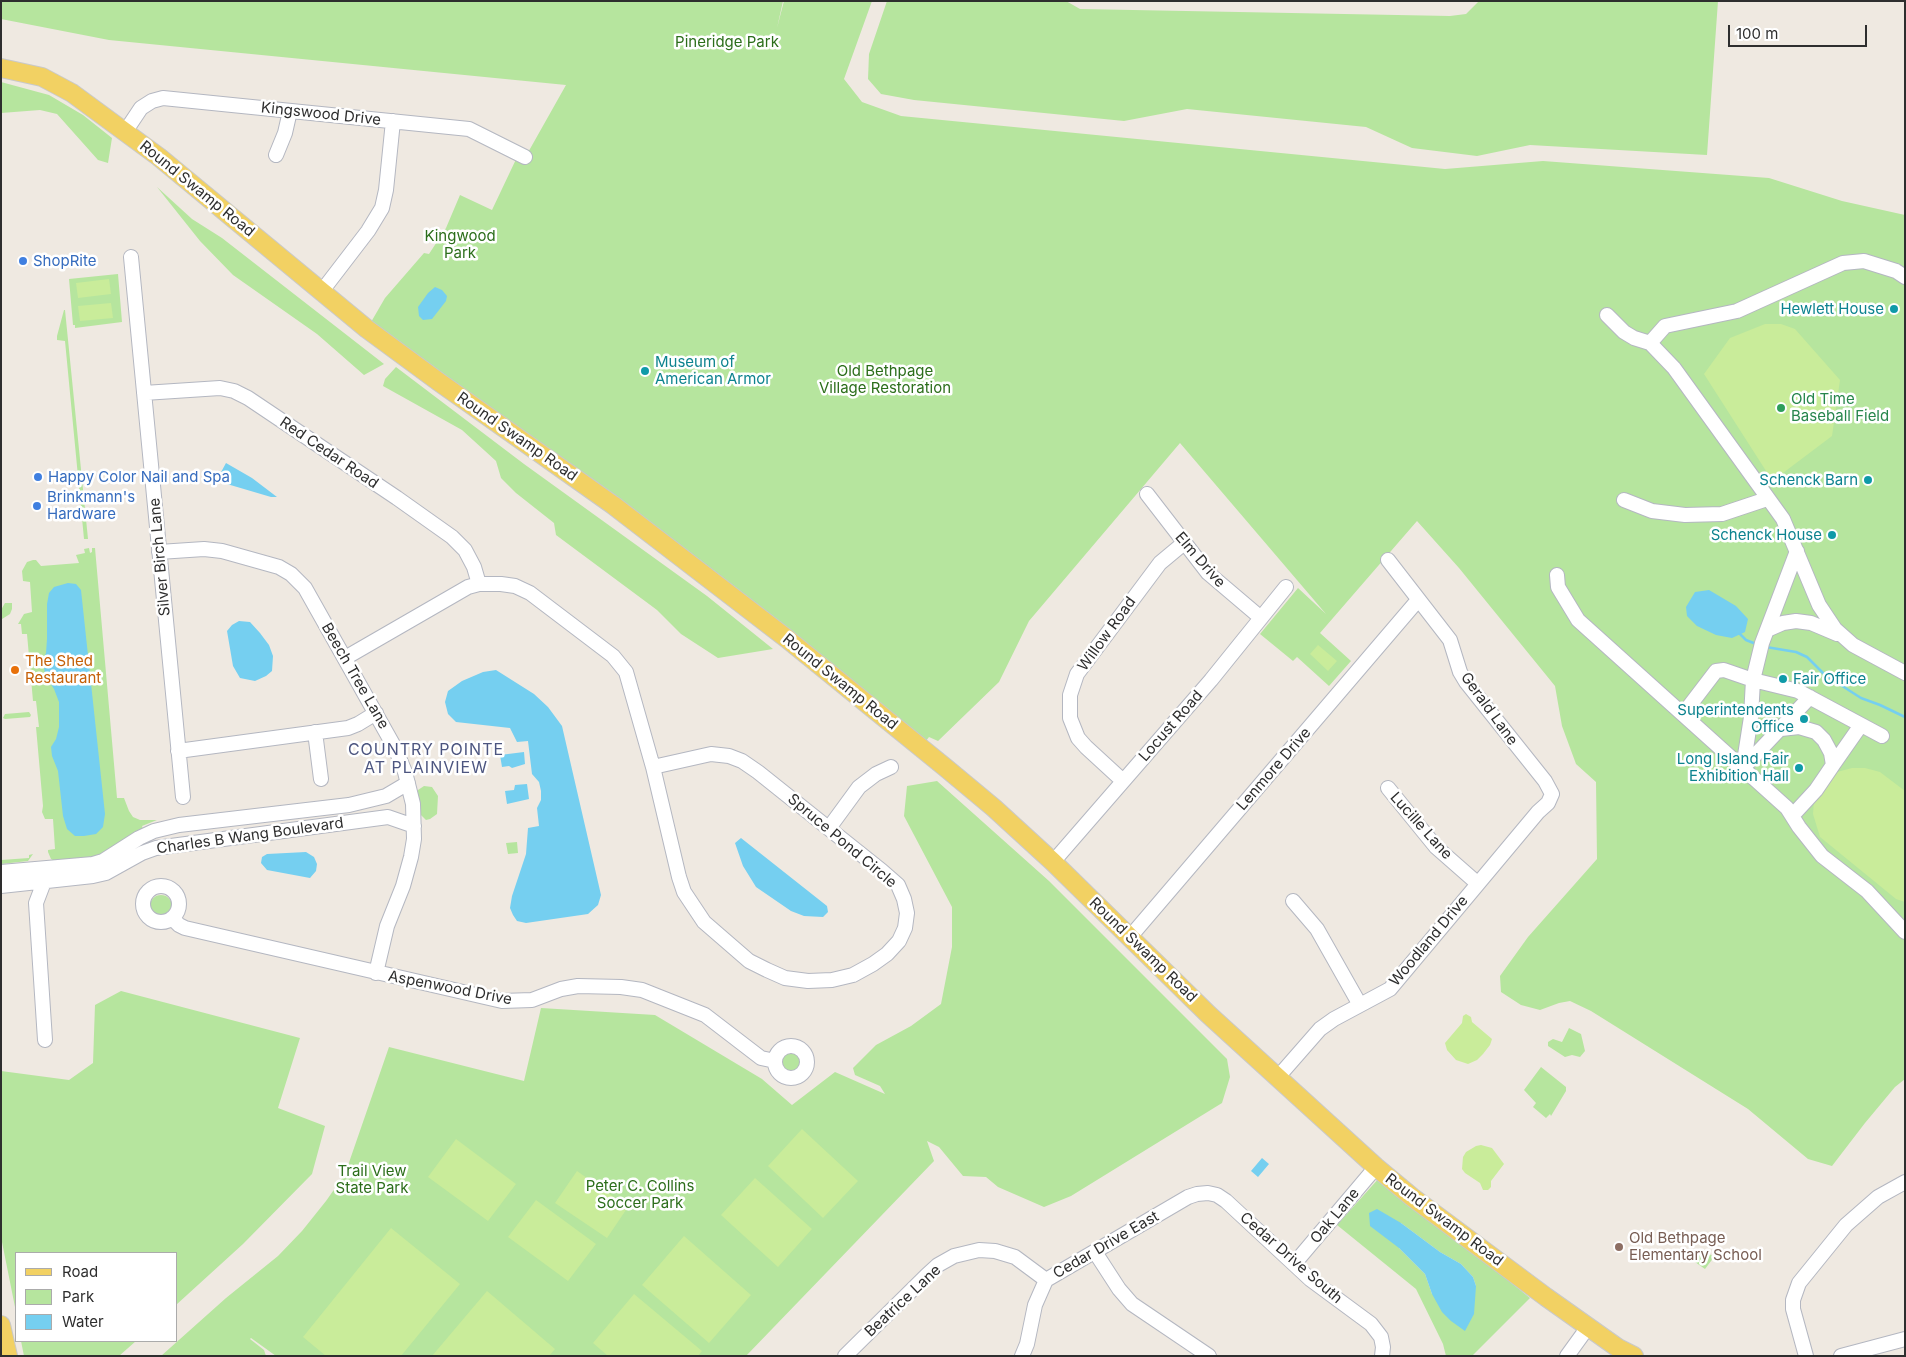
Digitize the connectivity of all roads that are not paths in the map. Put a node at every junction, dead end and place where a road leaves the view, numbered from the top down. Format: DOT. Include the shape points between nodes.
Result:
graph roads {
  1 [pos="1,68"];
  2 [pos="290,111"];
  3 [pos="393,122"];
  4 [pos="125,132"];
  5 [pos="276,155"];
  6 [pos="526,157"];
  7 [pos="131,257"];
  8 [pos="1905,277"];
  9 [pos="322,291"];
  10 [pos="1607,315"];
  11 [pos="1650,343"];
  12 [pos="144,393"];
  13 [pos="1147,494"];
  14 [pos="1767,499"];
  15 [pos="1624,500"];
  16 [pos="1184,543"];
  17 [pos="1797,551"];
  18 [pos="159,552"];
  19 [pos="1388,560"];
  20 [pos="1557,575"];
  21 [pos="479,584"];
  22 [pos="1286,587"];
  23 [pos="1418,600"];
  24 [pos="1261,618"];
  25 [pos="1844,637"];
  26 [pos="1763,641"];
  27 [pos="345,658"];
  28 [pos="1905,673"];
  29 [pos="1753,680"];
  30 [pos="1810,697"];
  31 [pos="1690,705"];
  32 [pos="376,712"];
  33 [pos="1861,725"];
  34 [pos="1781,729"];
  35 [pos="315,732"];
  36 [pos="1882,736"];
  37 [pos="178,751"];
  38 [pos="1833,765"];
  39 [pos="652,767"];
  40 [pos="891,767"];
  41 [pos="1743,768"];
  42 [pos="321,779"];
  43 [pos="1123,781"];
  44 [pos="1545,781"];
  45 [pos="408,783"];
  46 [pos="1388,788"];
  47 [pos="183,797"];
  48 [pos="1792,816"];
  49 [pos="414,826"];
  50 [pos="829,828"];
  51 [pos="1053,862"];
  52 [pos="1,872"];
  53 [pos="44,875"];
  54 [pos="1478,883"];
  55 [pos="1,886"];
  56 [pos="1294,901"];
  57 [pos="172,918"];
  58 [pos="1905,932"];
  59 [pos="1130,937"];
  60 [pos="376,973"];
  61 [pos="1360,1005"];
  62 [pos="45,1040"];
  63 [pos="775,1061"];
  64 [pos="1278,1077"];
  65 [pos="1376,1168"];
  66 [pos="1905,1182"];
  67 [pos="1211,1194"];
  68 [pos="1095,1252"];
  69 [pos="1294,1264"];
  70 [pos="1046,1280"];
  71 [pos="1,1324"];
  72 [pos="1588,1327"];
  73 [pos="1905,1339"];
  74 [pos="1192,1351"];
  75 [pos="1382,1353"];
  76 [pos="8,1356"];
  77 [pos="845,1356"];
  78 [pos="1022,1356"];
  79 [pos="1209,1356"];
  80 [pos="1567,1356"];
  81 [pos="1634,1356"];
  82 [pos="1806,1356"];
  83 [pos="1841,1356"];
  1 -- 4 [label="main road, Round Swamp Road" via="54,82"];
  2 -- 3 [label="street, Kingswood Drive"];
  2 -- 4 [label="street, Kingswood Drive" via="163,98 142,108"];
  2 -- 5 [label="street"];
  3 -- 6 [label="street, Kingswood Drive" via="469,129"];
  3 -- 9 [label="street" via="382,208"];
  4 -- 9 [label="main road, Round Swamp Road"];
  7 -- 12 [label="street, Silver Birch Lane"];
  8 -- 11 [label="street" via="1864,260 1843,263 1737,310 1665,326"];
  9 -- 51 [label="main road, Round Swamp Road" via="383,340 613,505 786,638 946,768"];
  10 -- 11 [label="street" via="1624,332"];
  11 -- 14 [label="street" via="1674,368"];
  12 -- 18 [label="street, Silver Birch Lane"];
  12 -- 21 [label="street, Red Cedar Road" via="220,388 248,398 452,537 465,550"];
  13 -- 16 [label="street, Elm Drive"];
  14 -- 15 [label="street" via="1722,514 1685,515 1652,511"];
  14 -- 17 [label="street" via="1783,519"];
  16 -- 24 [label="street, Elm Drive" via="1218,583"];
  16 -- 43 [label="street, Willow Road" via="1160,563 1077,674 1070,695 1070,718 1078,738"];
  17 -- 25 [label="street" via="1818,605"];
  17 -- 26 [label="street"];
  18 -- 27 [label="street, Beech Tree Lane" via="204,548 279,567 304,588"];
  18 -- 37 [label="street, Silver Birch Lane"];
  19 -- 23 [label="street, Gerald Lane"];
  20 -- 41 [label="street" via="1558,587 1578,620"];
  21 -- 27 [label="street, Spruce Pond Circle"];
  21 -- 39 [label="street, Spruce Pond Circle" via="515,586 530,593 613,656 626,672"];
  22 -- 24 [label="street, Locust Road"];
  23 -- 44 [label="street, Gerald Lane" via="1450,640 1466,682"];
  23 -- 59 [label="street, Lenmore Drive"];
  24 -- 43 [label="street, Locust Road"];
  25 -- 26 [label="street" via="1822,627 1796,621 1783,623"];
  25 -- 28 [label="street"];
  26 -- 29 [label="street"];
  27 -- 32 [label="street, Beech Tree Lane"];
  29 -- 30 [label="street"];
  29 -- 31 [label="street" via="1724,670 1716,671"];
  29 -- 41 [label="street"];
  30 -- 33 [label="street"];
  30 -- 34 [label="street"];
  32 -- 35 [label="street" via="348,728"];
  32 -- 45 [label="street, Beech Tree Lane" via="398,754"];
  33 -- 36 [label="street"];
  33 -- 38 [label="street"];
  34 -- 38 [label="street" via="1799,727 1816,732 1832,753"];
  34 -- 41 [label="street"];
  35 -- 37 [label="street"];
  35 -- 42 [label="street"];
  37 -- 47 [label="street, Silver Birch Lane"];
  38 -- 48 [label="street"];
  39 -- 50 [label="street, Spruce Pond Circle" via="711,754 729,756 758,772"];
  39 -- 50 [label="street, Spruce Pond Circle" via="679,877 693,907 704,922 749,961 785,978 832,980 852,974 887,954 905,928 907,914 898,886"];
  40 -- 50 [label="street" via="859,788"];
  41 -- 48 [label="street"];
  43 -- 51 [label="street, Locust Road"];
  44 -- 54 [label="street, Woodland Drive" via="1552,794 1548,803"];
  45 -- 49 [label="street, Beech Tree Lane"];
  45 -- 53 [label="street, Charles B Wang Boulevard" via="386,796 349,805 154,830 103,861"];
  46 -- 54 [label="street, Lucille Lane" via="1436,847"];
  48 -- 58 [label="street" via="1822,856 1867,891"];
  49 -- 53 [label="street, Charles B Wang Boulevard" via="388,817 156,848 106,873 81,878"];
  49 -- 60 [label="street, Beech Tree Lane" via="407,875 387,926"];
  51 -- 59 [label="main road, Round Swamp Road"];
  52 -- 53 [label="street, Charles B Wang Boulevard"];
  53 -- 55 [label="street, Charles B Wang Boulevard"];
  53 -- 62 [label="street" via="36,903"];
  54 -- 61 [label="street, Woodland Drive" via="1390,989"];
  56 -- 61 [label="street" via="1317,929"];
  57 -- 60 [label="street, Aspenwood Drive" via="185,928"];
  59 -- 64 [label="main road, Round Swamp Road"];
  60 -- 63 [label="street, Aspenwood Drive" via="502,1002 532,1000 578,986 642,990 705,1015 761,1058"];
  61 -- 64 [label="street, Woodland Drive" via="1320,1029"];
  64 -- 65 [label="main road, Round Swamp Road"];
  65 -- 69 [label="street, Oak Lane"];
  65 -- 72 [label="main road, Round Swamp Road"];
  66 -- 82 [label="street" via="1878,1197 1846,1225 1799,1283 1793,1309"];
  67 -- 68 [label="street, Cedar Drive East" via="1188,1197"];
  67 -- 69 [label="street, Cedar Drive South" via="1226,1201"];
  68 -- 70 [label="street, Cedar Drive East"];
  68 -- 74 [label="street" via="1132,1304"];
  69 -- 75 [label="street, Cedar Drive South" via="1371,1324 1381,1337"];
  70 -- 77 [label="street, Beatrice Lane" via="1015,1257 995,1251 970,1251 954,1256 926,1276"];
  70 -- 78 [label="street, Cedar Drive East" via="1035,1305"];
  71 -- 76 [label="main road"];
  72 -- 80 [label="street"];
  72 -- 81 [label="main road, Round Swamp Road"];
  73 -- 83 [label="street"];
  74 -- 79 [label="street"];
}
